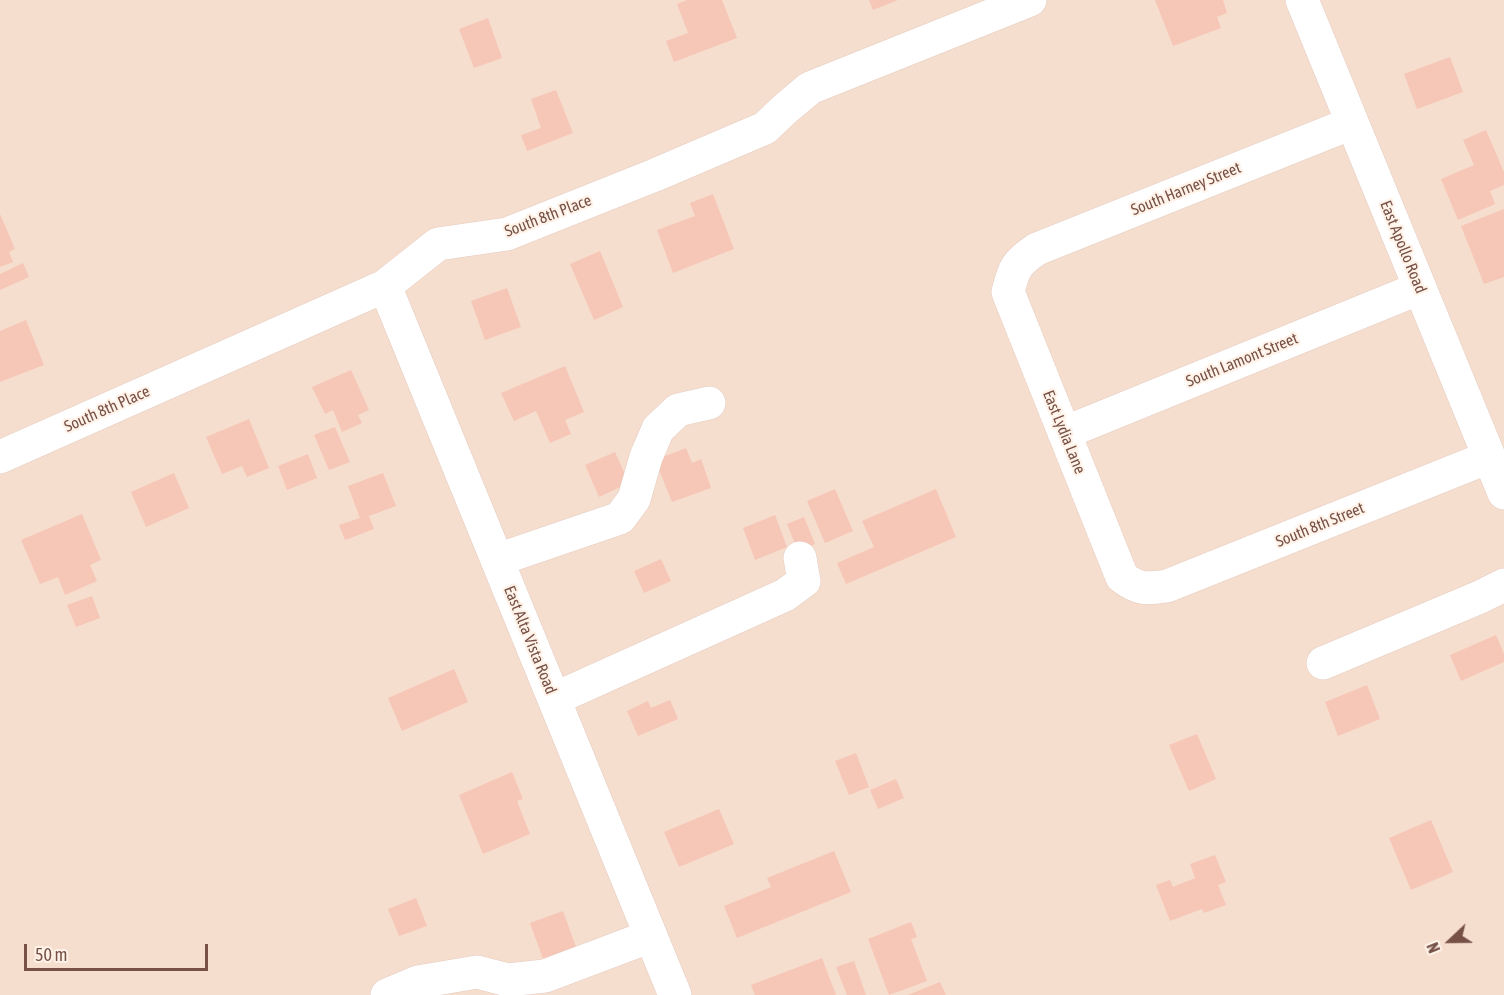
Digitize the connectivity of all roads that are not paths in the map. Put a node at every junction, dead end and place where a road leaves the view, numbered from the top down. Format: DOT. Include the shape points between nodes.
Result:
graph roads {
  1 [pos="1030,0"];
  2 [pos="1302,0"];
  3 [pos="1352,123"];
  4 [pos="1021,260"];
  5 [pos="385,286"];
  6 [pos="1420,288"];
  7 [pos="709,403"];
  8 [pos="1064,433"];
  9 [pos="0,457"];
  10 [pos="1489,457"];
  11 [pos="1504,493"];
  12 [pos="800,558"];
  13 [pos="497,560"];
  14 [pos="1504,585"];
  15 [pos="1149,589"];
  16 [pos="1323,663"];
  17 [pos="554,699"];
  18 [pos="651,936"];
  19 [pos="387,995"];
  20 [pos="675,995"];
  1 -- 5 [label="street, South 8th Place" via="810,87 765,128 655,175 507,234 438,243"];
  2 -- 3 [label="street, East Apollo Road"];
  3 -- 4 [label="street, South Harney Street" via="1036,249"];
  3 -- 6 [label="street, East Apollo Road"];
  4 -- 8 [label="street, East Lydia Lane" via="1008,292"];
  5 -- 9 [label="street, South 8th Place"];
  5 -- 13 [label="street, East Alta Vista Road"];
  6 -- 8 [label="street, South Lamont Street"];
  6 -- 10 [label="street, East Apollo Road"];
  7 -- 13 [label="street" via="678,410 658,429 634,499 620,518"];
  8 -- 15 [label="street, East Lydia Lane" via="1122,577 1134,586"];
  10 -- 11 [label="street, East Apollo Road"];
  10 -- 15 [label="street, South 8th Street" via="1167,586"];
  12 -- 17 [label="street" via="804,581 785,595"];
  13 -- 17 [label="street, East Alta Vista Road"];
  14 -- 16 [label="street"];
  17 -- 18 [label="street, East Alta Vista Road"];
  18 -- 19 [label="street" via="545,975 508,980 477,972 418,982"];
  18 -- 20 [label="street, East Alta Vista Road"];
}
